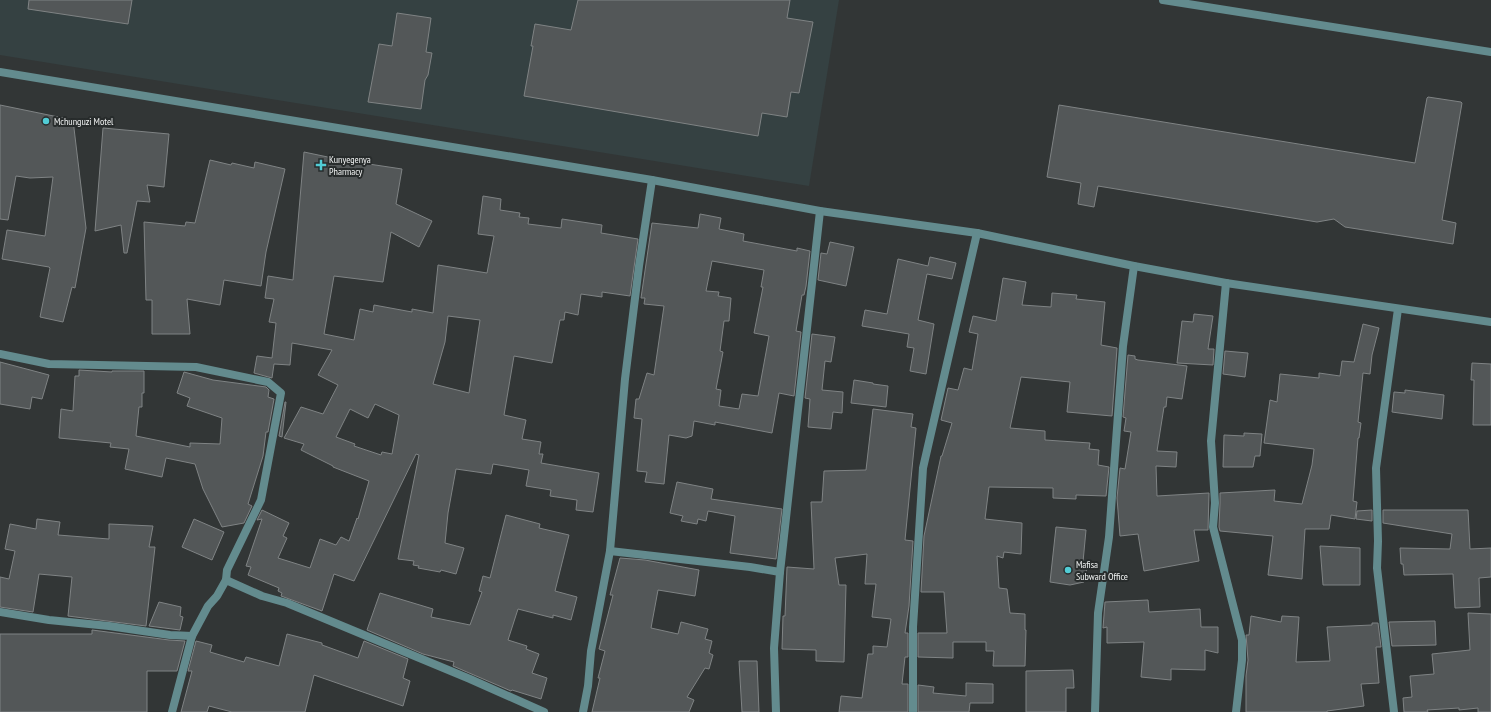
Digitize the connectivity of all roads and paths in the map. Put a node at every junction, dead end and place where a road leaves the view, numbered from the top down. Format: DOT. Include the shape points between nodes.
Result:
graph roads {
  1 [pos="1163,0"];
  2 [pos="1491,52"];
  3 [pos="0,72"];
  4 [pos="652,180"];
  5 [pos="820,211"];
  6 [pos="977,233"];
  7 [pos="1134,266"];
  8 [pos="1226,283"];
  9 [pos="1398,309"];
  10 [pos="1491,322"];
  11 [pos="0,354"];
  12 [pos="610,551"];
  13 [pos="780,572"];
  14 [pos="226,580"];
  15 [pos="0,612"];
  16 [pos="192,636"];
  17 [pos="172,712"];
  18 [pos="544,712"];
  19 [pos="583,712"];
  20 [pos="776,712"];
  21 [pos="913,712"];
  22 [pos="1094,712"];
  23 [pos="1236,712"];
  24 [pos="1394,712"];
  1 -- 2 [label="street"];
  3 -- 4 [label="street"];
  4 -- 5 [label="street"];
  4 -- 12 [label="street" via="625,378"];
  5 -- 6 [label="street"];
  5 -- 13 [label="street"];
  6 -- 7 [label="street"];
  6 -- 21 [label="street" via="923,468 914,627"];
  7 -- 8 [label="street"];
  7 -- 22 [label="street" via="1123,346 1109,537 1098,613"];
  8 -- 9 [label="street"];
  8 -- 23 [label="street" via="1211,441 1215,503 1213,527 1242,640"];
  9 -- 10 [label="street"];
  9 -- 24 [label="street" via="1376,468 1377,568"];
  11 -- 14 [label="street" via="49,364 196,366 268,382 282,393 261,500 227,570"];
  12 -- 13 [label="street"];
  12 -- 19 [label="street" via="591,651"];
  13 -- 20 [label="street" via="774,648"];
  14 -- 16 [label="street"];
  14 -- 18 [label="street" via="470,679"];
  15 -- 16 [label="street"];
  16 -- 17 [label="street"];
}
